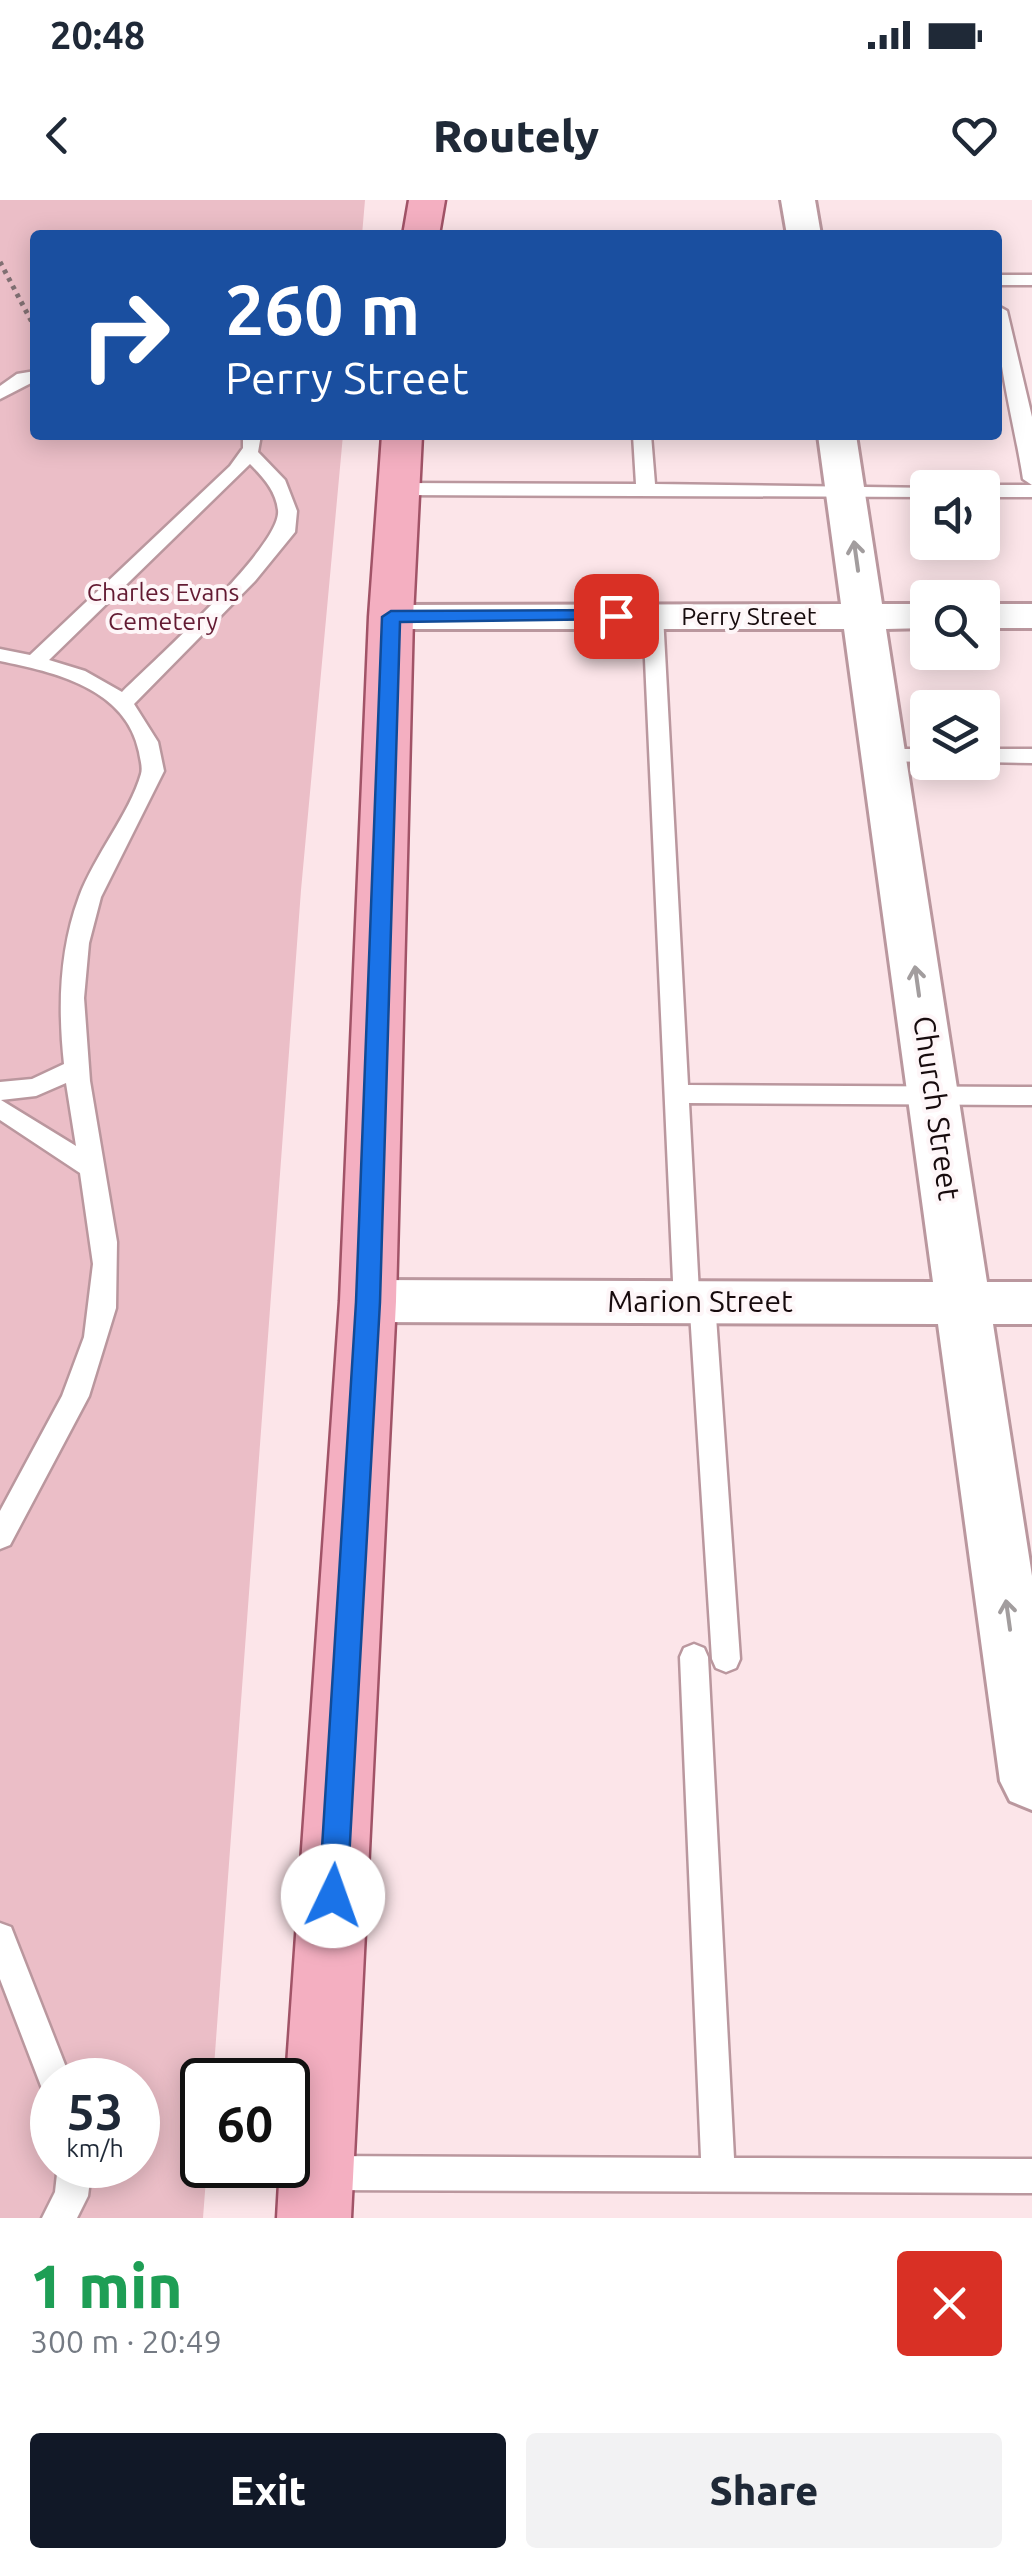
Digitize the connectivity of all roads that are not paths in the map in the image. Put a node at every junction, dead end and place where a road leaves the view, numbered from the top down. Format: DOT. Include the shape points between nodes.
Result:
graph roads {
  1 [pos="427,200"];
  2 [pos="798,200"];
  3 [pos="422,230"];
  4 [pos="803,230"];
  5 [pos="1002,280"];
  6 [pos="1032,280"];
  7 [pos="1002,328"];
  8 [pos="30,377"];
  9 [pos="0,394"];
  10 [pos="642,440"];
  11 [pos="838,440"];
  12 [pos="250,444"];
  13 [pos="400,462"];
  14 [pos="1032,478"];
  15 [pos="646,490"];
  16 [pos="846,491"];
  17 [pos="910,491"];
  18 [pos="1000,491"];
  19 [pos="1032,491"];
  20 [pos="653,615"];
  21 [pos="864,616"];
  22 [pos="910,616"];
  23 [pos="1000,616"];
  24 [pos="1032,616"];
  25 [pos="391,617"];
  26 [pos="0,655"];
  27 [pos="34,662"];
  28 [pos="123,703"];
  29 [pos="906,756"];
  30 [pos="1000,756"];
  31 [pos="1032,756"];
  32 [pos="76,1069"];
  33 [pos="0,1092"];
  34 [pos="678,1094"];
  35 [pos="934,1096"];
  36 [pos="1032,1096"];
  37 [pos="0,1108"];
  38 [pos="91,1168"];
  39 [pos="368,1302"];
  40 [pos="695,1302"];
  41 [pos="964,1302"];
  42 [pos="1032,1303"];
  43 [pos="0,1537"];
  44 [pos="1032,1780"];
  45 [pos="0,1938"];
  46 [pos="47,2058"];
  47 [pos="718,2174"];
  48 [pos="1032,2176"];
  49 [pos="73,2188"];
  50 [pos="316,2196"];
  51 [pos="60,2218"];
  1 -- 3 [label="main road"];
  2 -- 4 [label="street"];
  5 -- 6 [label="lane"];
  7 -- 14 [label="lane"];
  8 -- 9 [label="lane"];
  10 -- 15 [label="lane"];
  11 -- 16 [label="street, Church Street"];
  12 -- 27 [label="lane" via="172,533"];
  12 -- 28 [label="lane" via="276,480 288,511 285,532"];
  13 -- 15 [label="lane"];
  13 -- 25 [label="main road"];
  15 -- 16 [label="lane"];
  16 -- 17 [label="lane"];
  21 -- 16 [label="street, Church Street, one-way"];
  18 -- 19 [label="lane"];
  20 -- 21 [label="street, Perry Street"];
  20 -- 25 [label="street, Perry Street"];
  20 -- 34 [label="lane"];
  21 -- 22 [label="street, Perry Street"];
  21 -- 29 [label="street, Church Street"];
  23 -- 24 [label="street"];
  25 -- 39 [label="main road"];
  26 -- 27 [label="lane"];
  27 -- 28 [label="lane" via="82,678"];
  28 -- 32 [label="lane" via="139,717 153,771 83,916 72,992"];
  35 -- 29 [label="street, Church Street, one-way"];
  30 -- 31 [label="lane"];
  32 -- 33 [label="lane" via="36,1087"];
  32 -- 38 [label="lane"];
  34 -- 35 [label="lane"];
  34 -- 40 [label="lane"];
  35 -- 36 [label="lane"];
  35 -- 41 [label="street, Church Street"];
  37 -- 38 [label="lane"];
  38 -- 43 [label="lane" via="106,1243 103,1314 78,1384"];
  39 -- 40 [label="street, Marion Street"];
  39 -- 50 [label="main road"];
  40 -- 41 [label="street, Marion Street"];
  40 -- 47 [label="lane" via="710,1658"];
  41 -- 42 [label="street, Marion Street"];
  44 -- 41 [label="street, Church Street, one-way"];
  45 -- 46 [label="lane"];
  47 -- 48 [label="lane"];
  47 -- 50 [label="lane"];
  49 -- 51 [label="lane"];
}
